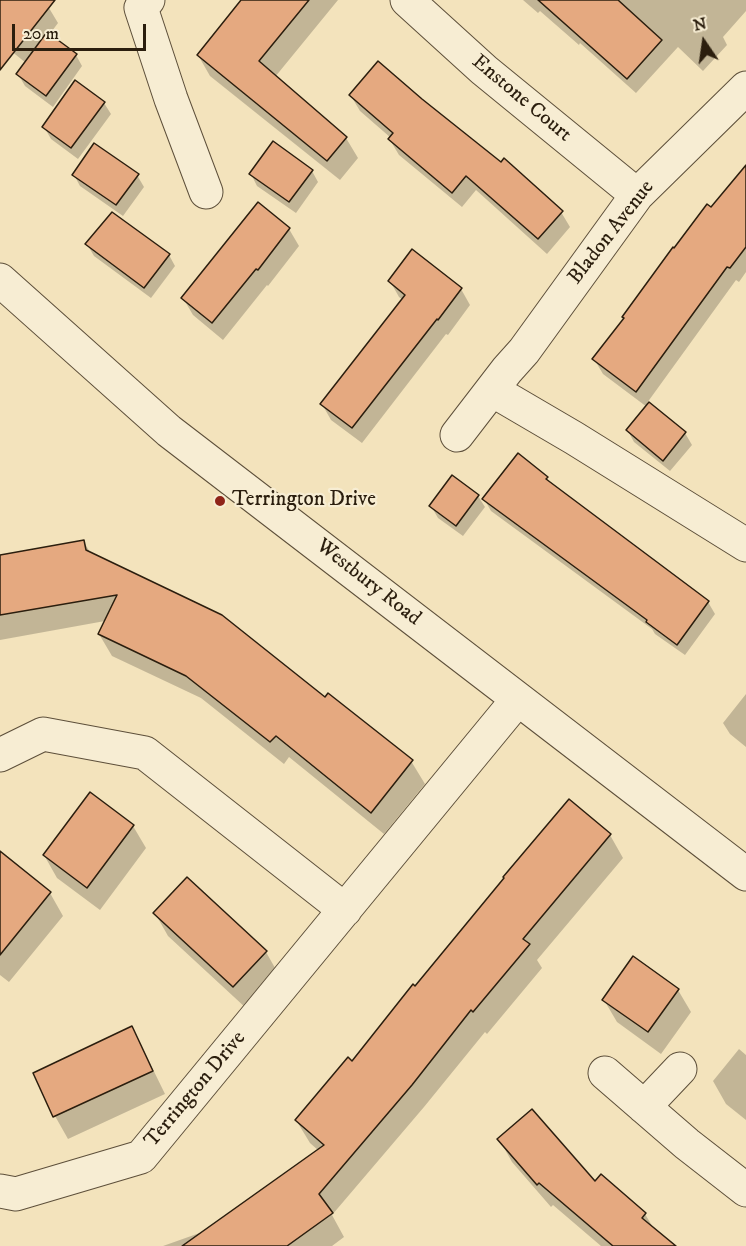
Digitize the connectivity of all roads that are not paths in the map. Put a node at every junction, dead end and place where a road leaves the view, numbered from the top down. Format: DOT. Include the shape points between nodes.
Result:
graph roads {
  1 [pos="148,0"];
  2 [pos="407,0"];
  3 [pos="746,88"];
  4 [pos="206,192"];
  5 [pos="637,195"];
  6 [pos="0,280"];
  7 [pos="492,390"];
  8 [pos="458,435"];
  9 [pos="746,545"];
  10 [pos="518,699"];
  11 [pos="0,755"];
  12 [pos="746,874"];
  13 [pos="345,910"];
  14 [pos="680,1069"];
  15 [pos="605,1073"];
  16 [pos="644,1107"];
  17 [pos="746,1190"];
  18 [pos="0,1191"];
  1 -- 4 [label="street" via="141,8"];
  2 -- 5 [label="street, Enstone Court" via="484,70"];
  3 -- 5 [label="street, Bladon Avenue"];
  5 -- 7 [label="street, Bladon Avenue"];
  6 -- 10 [label="street, Westbury Road" via="169,431"];
  7 -- 8 [label="street, Bladon Avenue"];
  7 -- 9 [label="street"];
  10 -- 12 [label="street, Westbury Road"];
  10 -- 13 [label="street, Terrington Drive"];
  11 -- 13 [label="street" via="43,734 145,753"];
  13 -- 18 [label="street, Terrington Drive" via="141,1157 16,1194"];
  14 -- 16 [label="street"];
  15 -- 16 [label="street"];
  16 -- 17 [label="street"];
}
